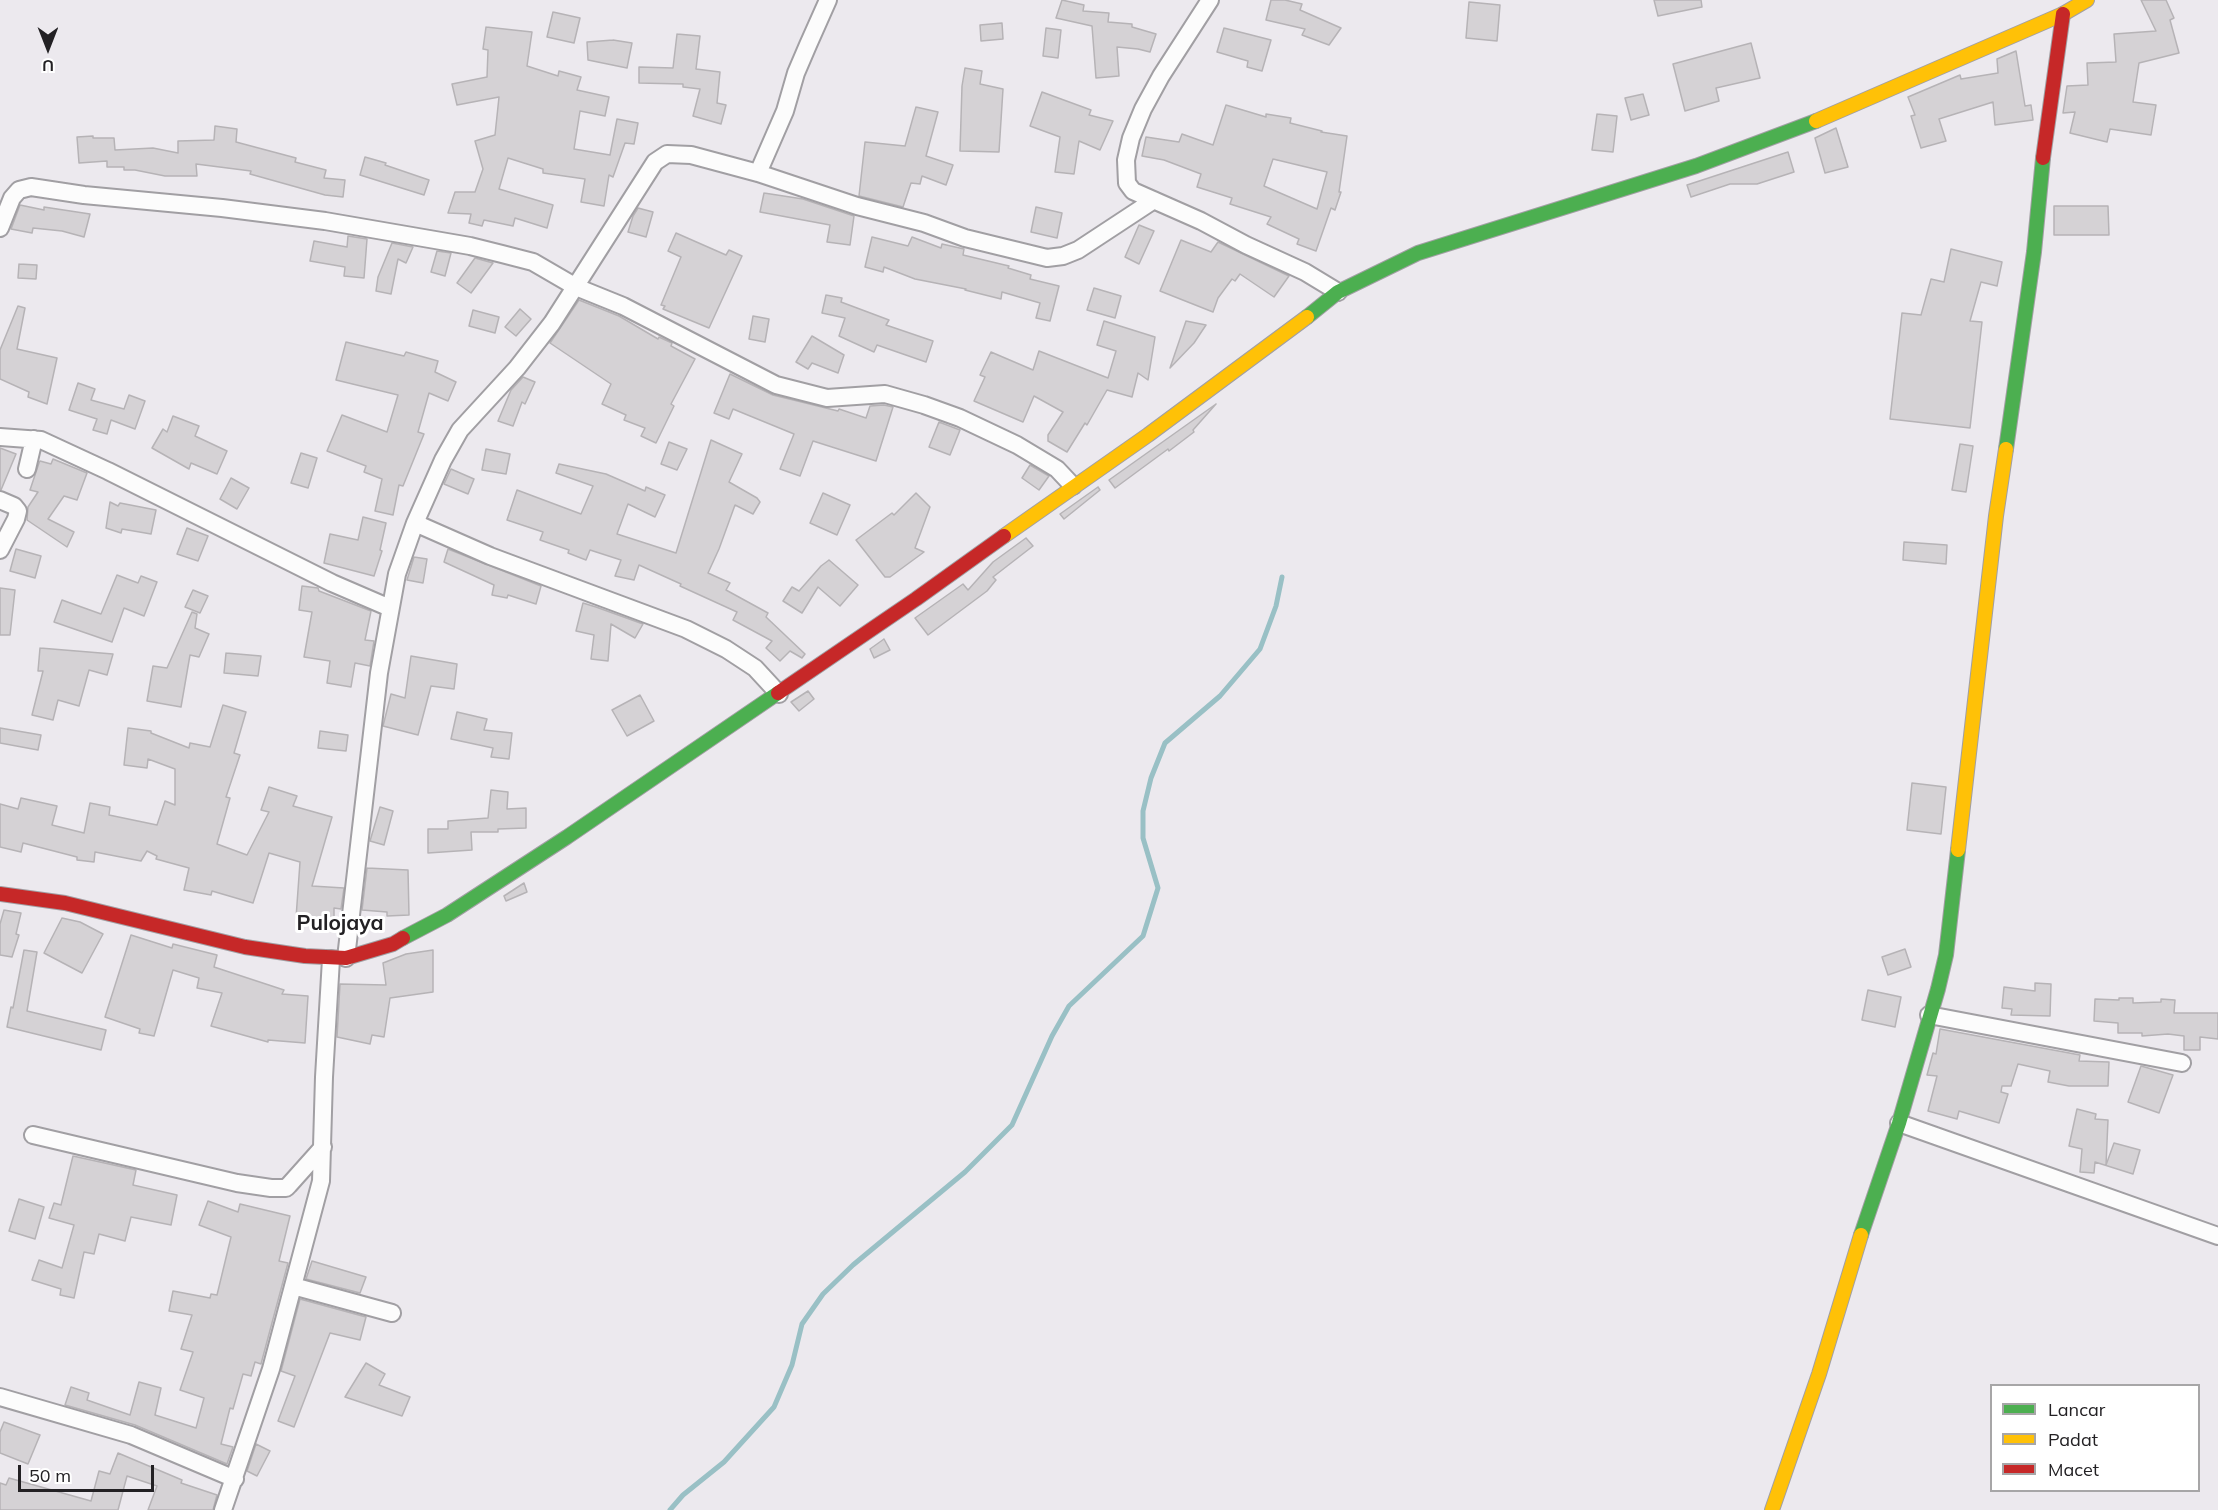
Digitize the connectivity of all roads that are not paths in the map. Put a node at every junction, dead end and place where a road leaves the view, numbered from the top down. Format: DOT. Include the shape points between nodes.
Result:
graph roads {
  1 [pos="828,0"];
  2 [pos="1210,0"];
  3 [pos="2087,0"];
  4 [pos="2063,14"];
  5 [pos="758,173"];
  6 [pos="1154,200"];
  7 [pos="0,228"];
  8 [pos="576,287"];
  9 [pos="1338,292"];
  10 [pos="0,436"];
  11 [pos="34,439"];
  12 [pos="27,469"];
  13 [pos="1073,486"];
  14 [pos="0,500"];
  15 [pos="415,523"];
  16 [pos="0,550"];
  17 [pos="390,608"];
  18 [pos="779,694"];
  19 [pos="0,894"];
  20 [pos="338,958"];
  21 [pos="1929,1015"];
  22 [pos="2182,1063"];
  23 [pos="1899,1123"];
  24 [pos="33,1136"];
  25 [pos="323,1147"];
  26 [pos="2218,1236"];
  27 [pos="293,1286"];
  28 [pos="392,1313"];
  29 [pos="0,1397"];
  30 [pos="235,1479"];
  31 [pos="223,1510"];
  32 [pos="1772,1510"];
  1 -- 5 [label="street"];
  2 -- 6 [label="street" via="1161,76 1131,138 1126,179 1133,191"];
  3 -- 4 [label="main road"];
  4 -- 9 [label="main road" via="1790,132 1696,166 1419,253"];
  4 -- 21 [label="main road" via="1996,516 1946,955"];
  5 -- 6 [label="street" via="965,238 1047,258 1078,250"];
  5 -- 8 [label="street" via="691,155 662,156 651,167"];
  6 -- 9 [label="street" via="1305,272"];
  7 -- 8 [label="street" via="12,198 19,190 31,187 325,221 471,246 534,262"];
  8 -- 13 [label="street" via="623,306 777,385 827,398 885,394 960,418 1017,444 1057,469"];
  8 -- 15 [label="street" via="518,368 460,430"];
  9 -- 13 [label="main road" via="1286,334"];
  10 -- 11 [label="street"];
  11 -- 12 [label="street"];
  11 -- 17 [label="street"];
  13 -- 18 [label="main road"];
  14 -- 16 [label="street" via="14,506 18,514"];
  15 -- 17 [label="street"];
  15 -- 18 [label="street" via="490,556 686,629 755,668"];
  17 -- 20 [label="street"];
  18 -- 20 [label="main road" via="447,915 393,944"];
  19 -- 20 [label="main road" via="65,903 245,946"];
  20 -- 25 [label="street" via="324,1077"];
  21 -- 22 [label="street"];
  21 -- 23 [label="main road"];
  23 -- 26 [label="street"];
  23 -- 32 [label="main road"];
  24 -- 25 [label="street" via="271,1188 286,1188"];
  25 -- 27 [label="street" via="321,1182"];
  27 -- 28 [label="street"];
  27 -- 30 [label="street"];
  29 -- 30 [label="street" via="131,1435"];
  30 -- 31 [label="street"];
}
